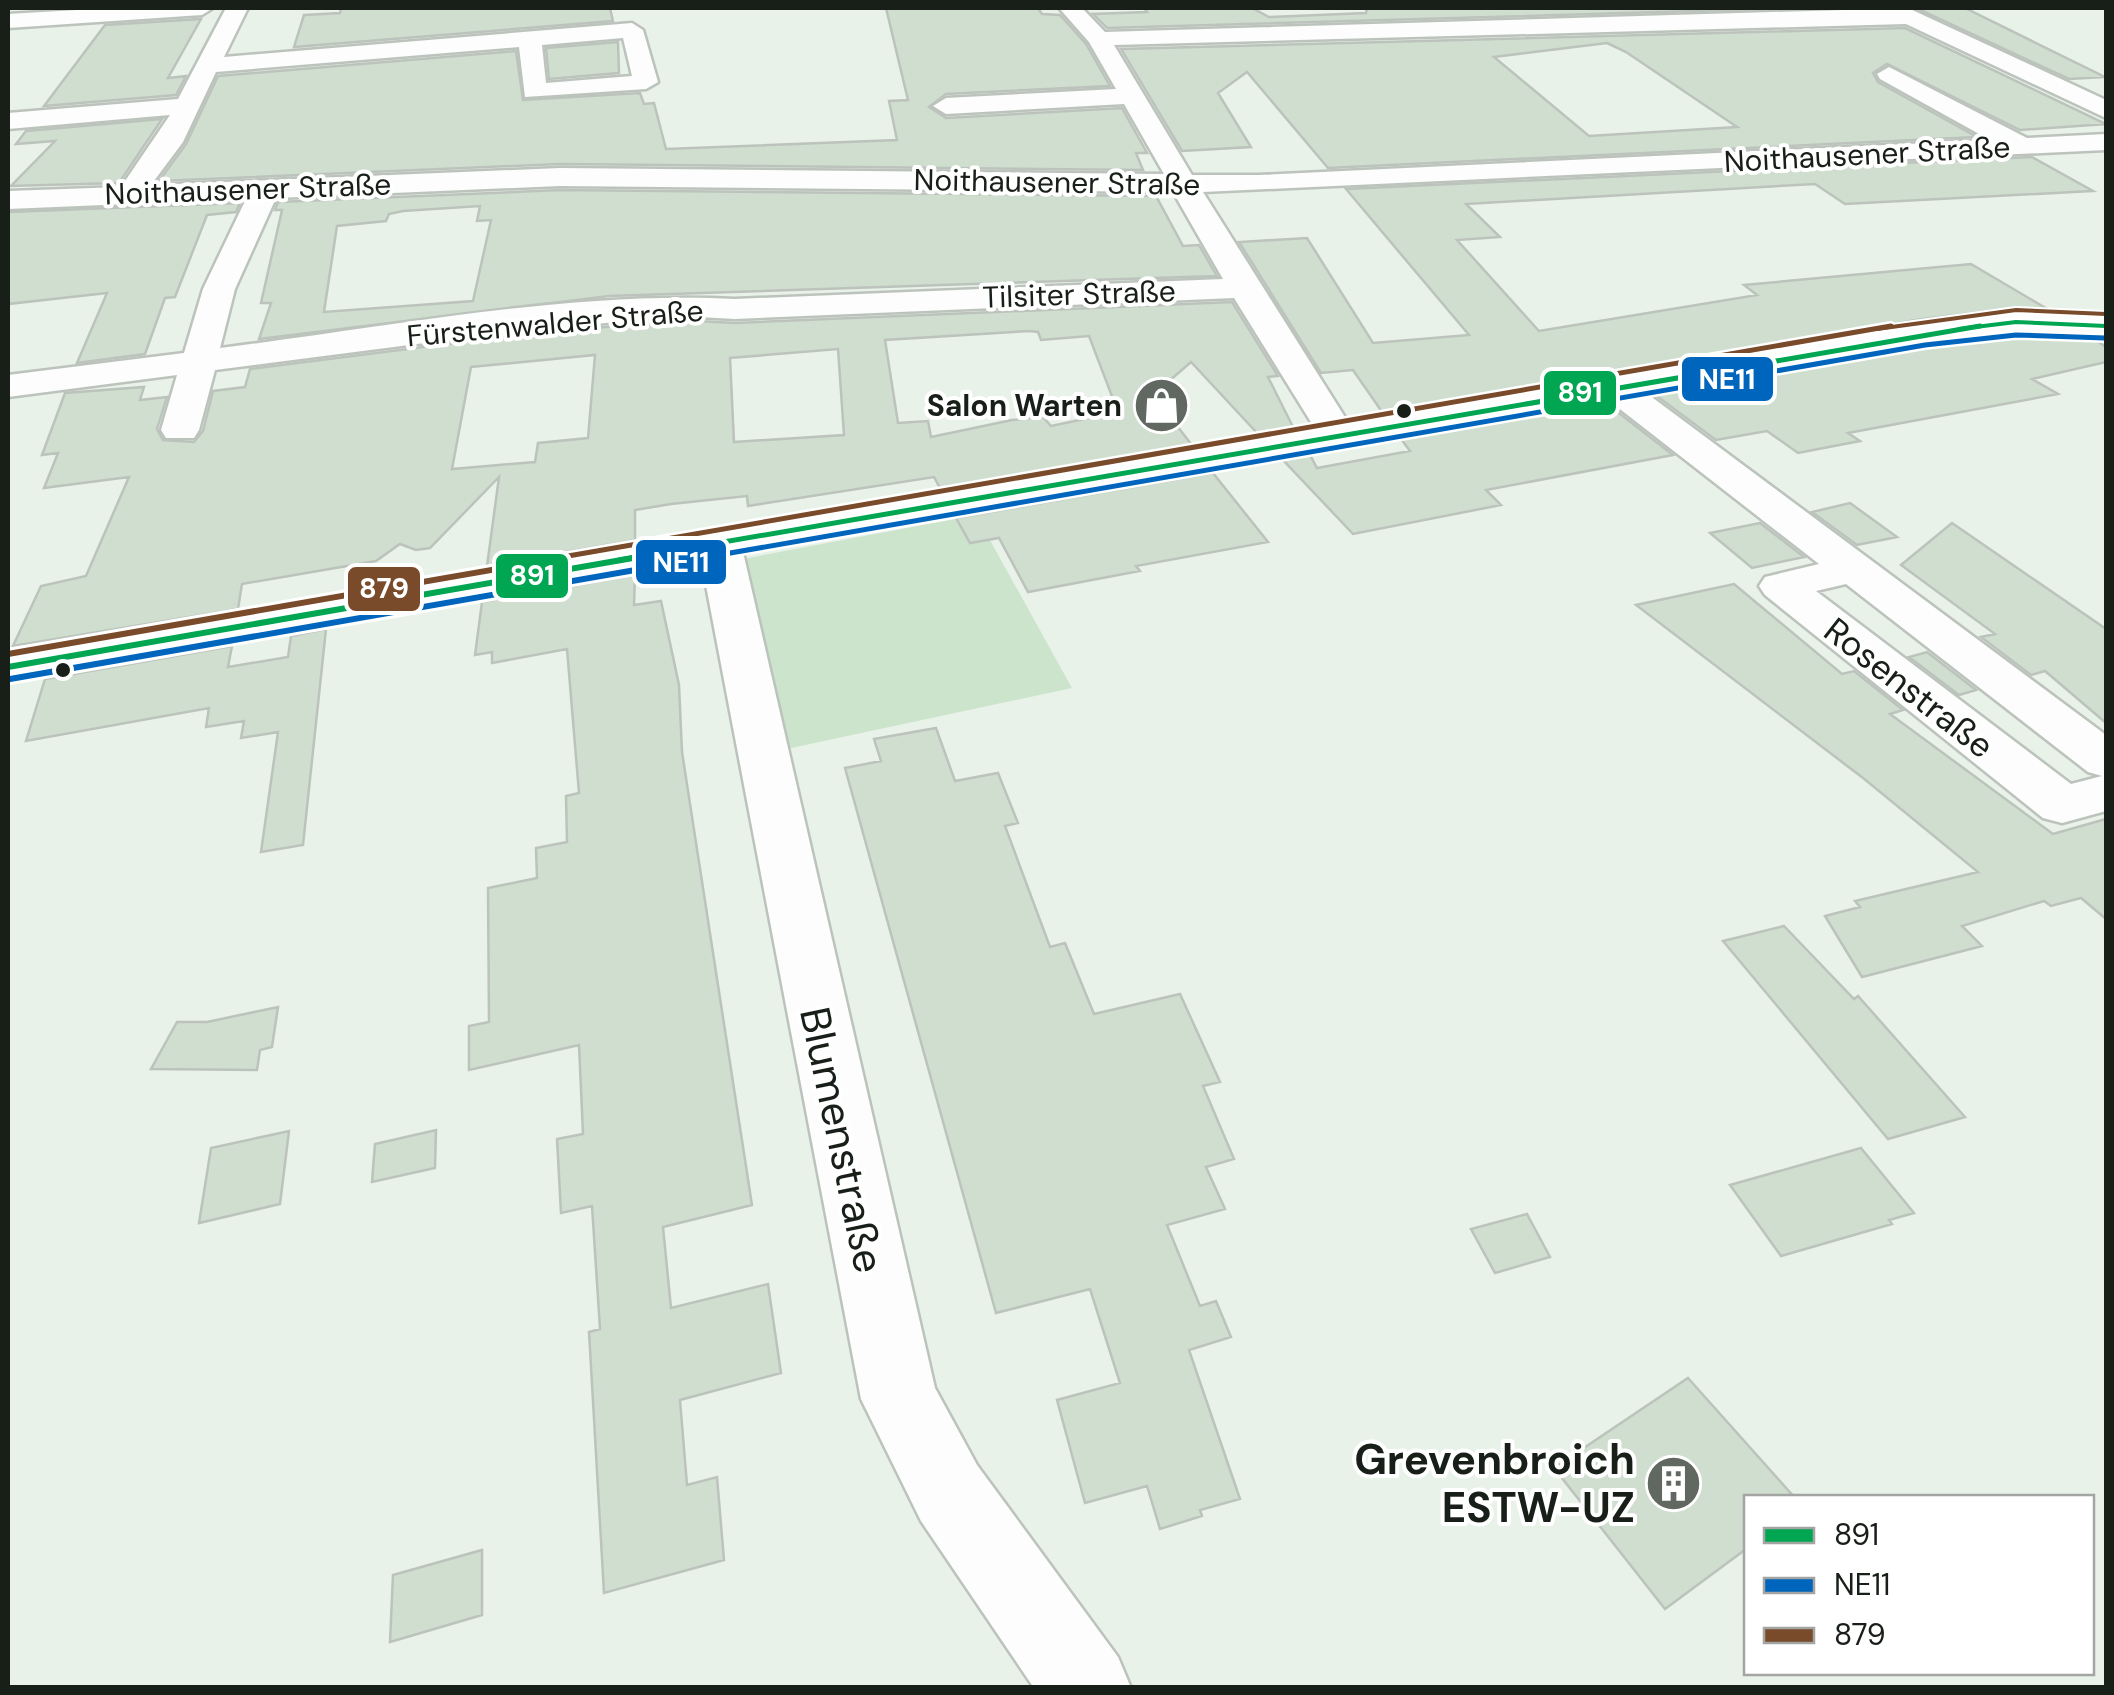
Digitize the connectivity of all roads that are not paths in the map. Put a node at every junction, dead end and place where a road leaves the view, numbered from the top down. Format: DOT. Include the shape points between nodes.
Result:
graph roads {
  1 [pos="202,8"];
  2 [pos="236,8"];
  3 [pos="1070,8"];
  4 [pos="1292,8"];
  5 [pos="1570,8"];
  6 [pos="1901,12"];
  7 [pos="8,21"];
  8 [pos="1605,24"];
  9 [pos="1316,32"];
  10 [pos="530,39"];
  11 [pos="1099,39"];
  12 [pos="208,66"];
  13 [pos="1888,74"];
  14 [pos="1133,96"];
  15 [pos="188,106"];
  16 [pos="946,106"];
  17 [pos="2106,110"];
  18 [pos="8,121"];
  19 [pos="2106,142"];
  20 [pos="2064,144"];
  21 [pos="2022,146"];
  22 [pos="2106,167"];
  23 [pos="1184,184"];
  24 [pos="266,188"];
  25 [pos="130,193"];
  26 [pos="8,200"];
  27 [pos="1244,288"];
  28 [pos="915,300"];
  29 [pos="2106,326"];
  30 [pos="197,363"];
  31 [pos="8,386"];
  32 [pos="1613,386"];
  33 [pos="180,430"];
  34 [pos="1340,437"];
  35 [pos="720,543"];
  36 [pos="1854,569"];
  37 [pos="8,667"];
  38 [pos="2106,760"];
  39 [pos="2106,793"];
  40 [pos="1087,1688"];
  1 -- 7 [label="street"];
  2 -- 12 [label="street"];
  3 -- 11 [label="street"];
  4 -- 9 [label="street"];
  5 -- 8 [label="street"];
  6 -- 8 [label="street"];
  6 -- 17 [label="street"];
  8 -- 9 [label="street"];
  9 -- 11 [label="street"];
  10 -- 10 [label="street" via="632,30 646,82 534,92"];
  10 -- 12 [label="street"];
  11 -- 14 [label="street"];
  12 -- 15 [label="street"];
  13 -- 21 [label="street"];
  14 -- 16 [label="street"];
  14 -- 23 [label="street"];
  15 -- 18 [label="street"];
  15 -- 25 [label="street"];
  19 -- 20 [label="street, Noithausener Straße"];
  20 -- 21 [label="street, Noithausener Straße"];
  20 -- 22 [label="street"];
  21 -- 23 [label="street, Noithausener Straße"];
  23 -- 24 [label="street, Noithausener Straße" via="593,177"];
  23 -- 27 [label="street"];
  24 -- 25 [label="street, Noithausener Straße"];
  24 -- 30 [label="street" via="232,256"];
  25 -- 26 [label="street, Noithausener Straße"];
  27 -- 28 [label="street, Tilsiter Straße"];
  27 -- 34 [label="street"];
  28 -- 30 [label="street, Fürstenwalder Straße" via="646,309"];
  29 -- 32 [label="street" via="1970,326"];
  30 -- 31 [label="street, Fürstenwalder Straße"];
  30 -- 33 [label="street"];
  32 -- 34 [label="street"];
  32 -- 36 [label="street, Rosenstraße"];
  34 -- 35 [label="street"];
  35 -- 37 [label="street"];
  35 -- 40 [label="street, Blumenstraße" via="899,1399 949,1494"];
  36 -- 38 [label="street, Rosenstraße"];
  36 -- 39 [label="street, Rosenstraße" via="1780,586 2062,805"];
}
